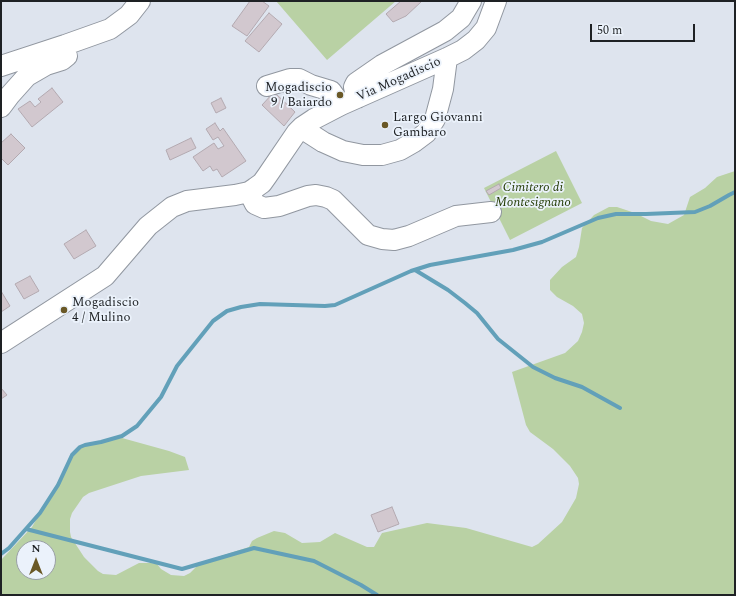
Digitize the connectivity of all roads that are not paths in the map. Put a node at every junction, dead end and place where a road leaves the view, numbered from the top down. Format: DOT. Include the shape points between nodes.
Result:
graph roads {
  1 [pos="140,1"];
  2 [pos="471,1"];
  3 [pos="496,1"];
  4 [pos="65,45"];
  5 [pos="447,58"];
  6 [pos="1,66"];
  7 [pos="268,86"];
  8 [pos="349,101"];
  9 [pos="1,107"];
  10 [pos="302,127"];
  11 [pos="249,192"];
  12 [pos="491,212"];
  13 [pos="1,343"];
  1 -- 4 [label="street" via="129,15 110,29"];
  2 -- 8 [label="street" via="461,18 445,31 382,65 356,83"];
  3 -- 5 [label="street, Via Mogadiscio" via="486,28 476,40"];
  4 -- 6 [label="street"];
  4 -- 9 [label="street" via="65,58 27,76"];
  5 -- 8 [label="street, Via Mogadiscio"];
  5 -- 10 [label="street" via="443,89 435,118 426,133 400,150 382,155 343,151 323,142"];
  7 -- 8 [label="street" via="299,79"];
  8 -- 10 [label="street, Via Mogadiscio" via="314,118"];
  10 -- 11 [label="street, Via Mogadiscio" via="262,183"];
  11 -- 12 [label="street" via="255,204 264,208 279,206 308,196 326,197 333,200 368,235 382,240 409,236 456,216"];
  11 -- 13 [label="street, Via Mogadiscio" via="187,201 172,207 148,226 104,276"];
}
